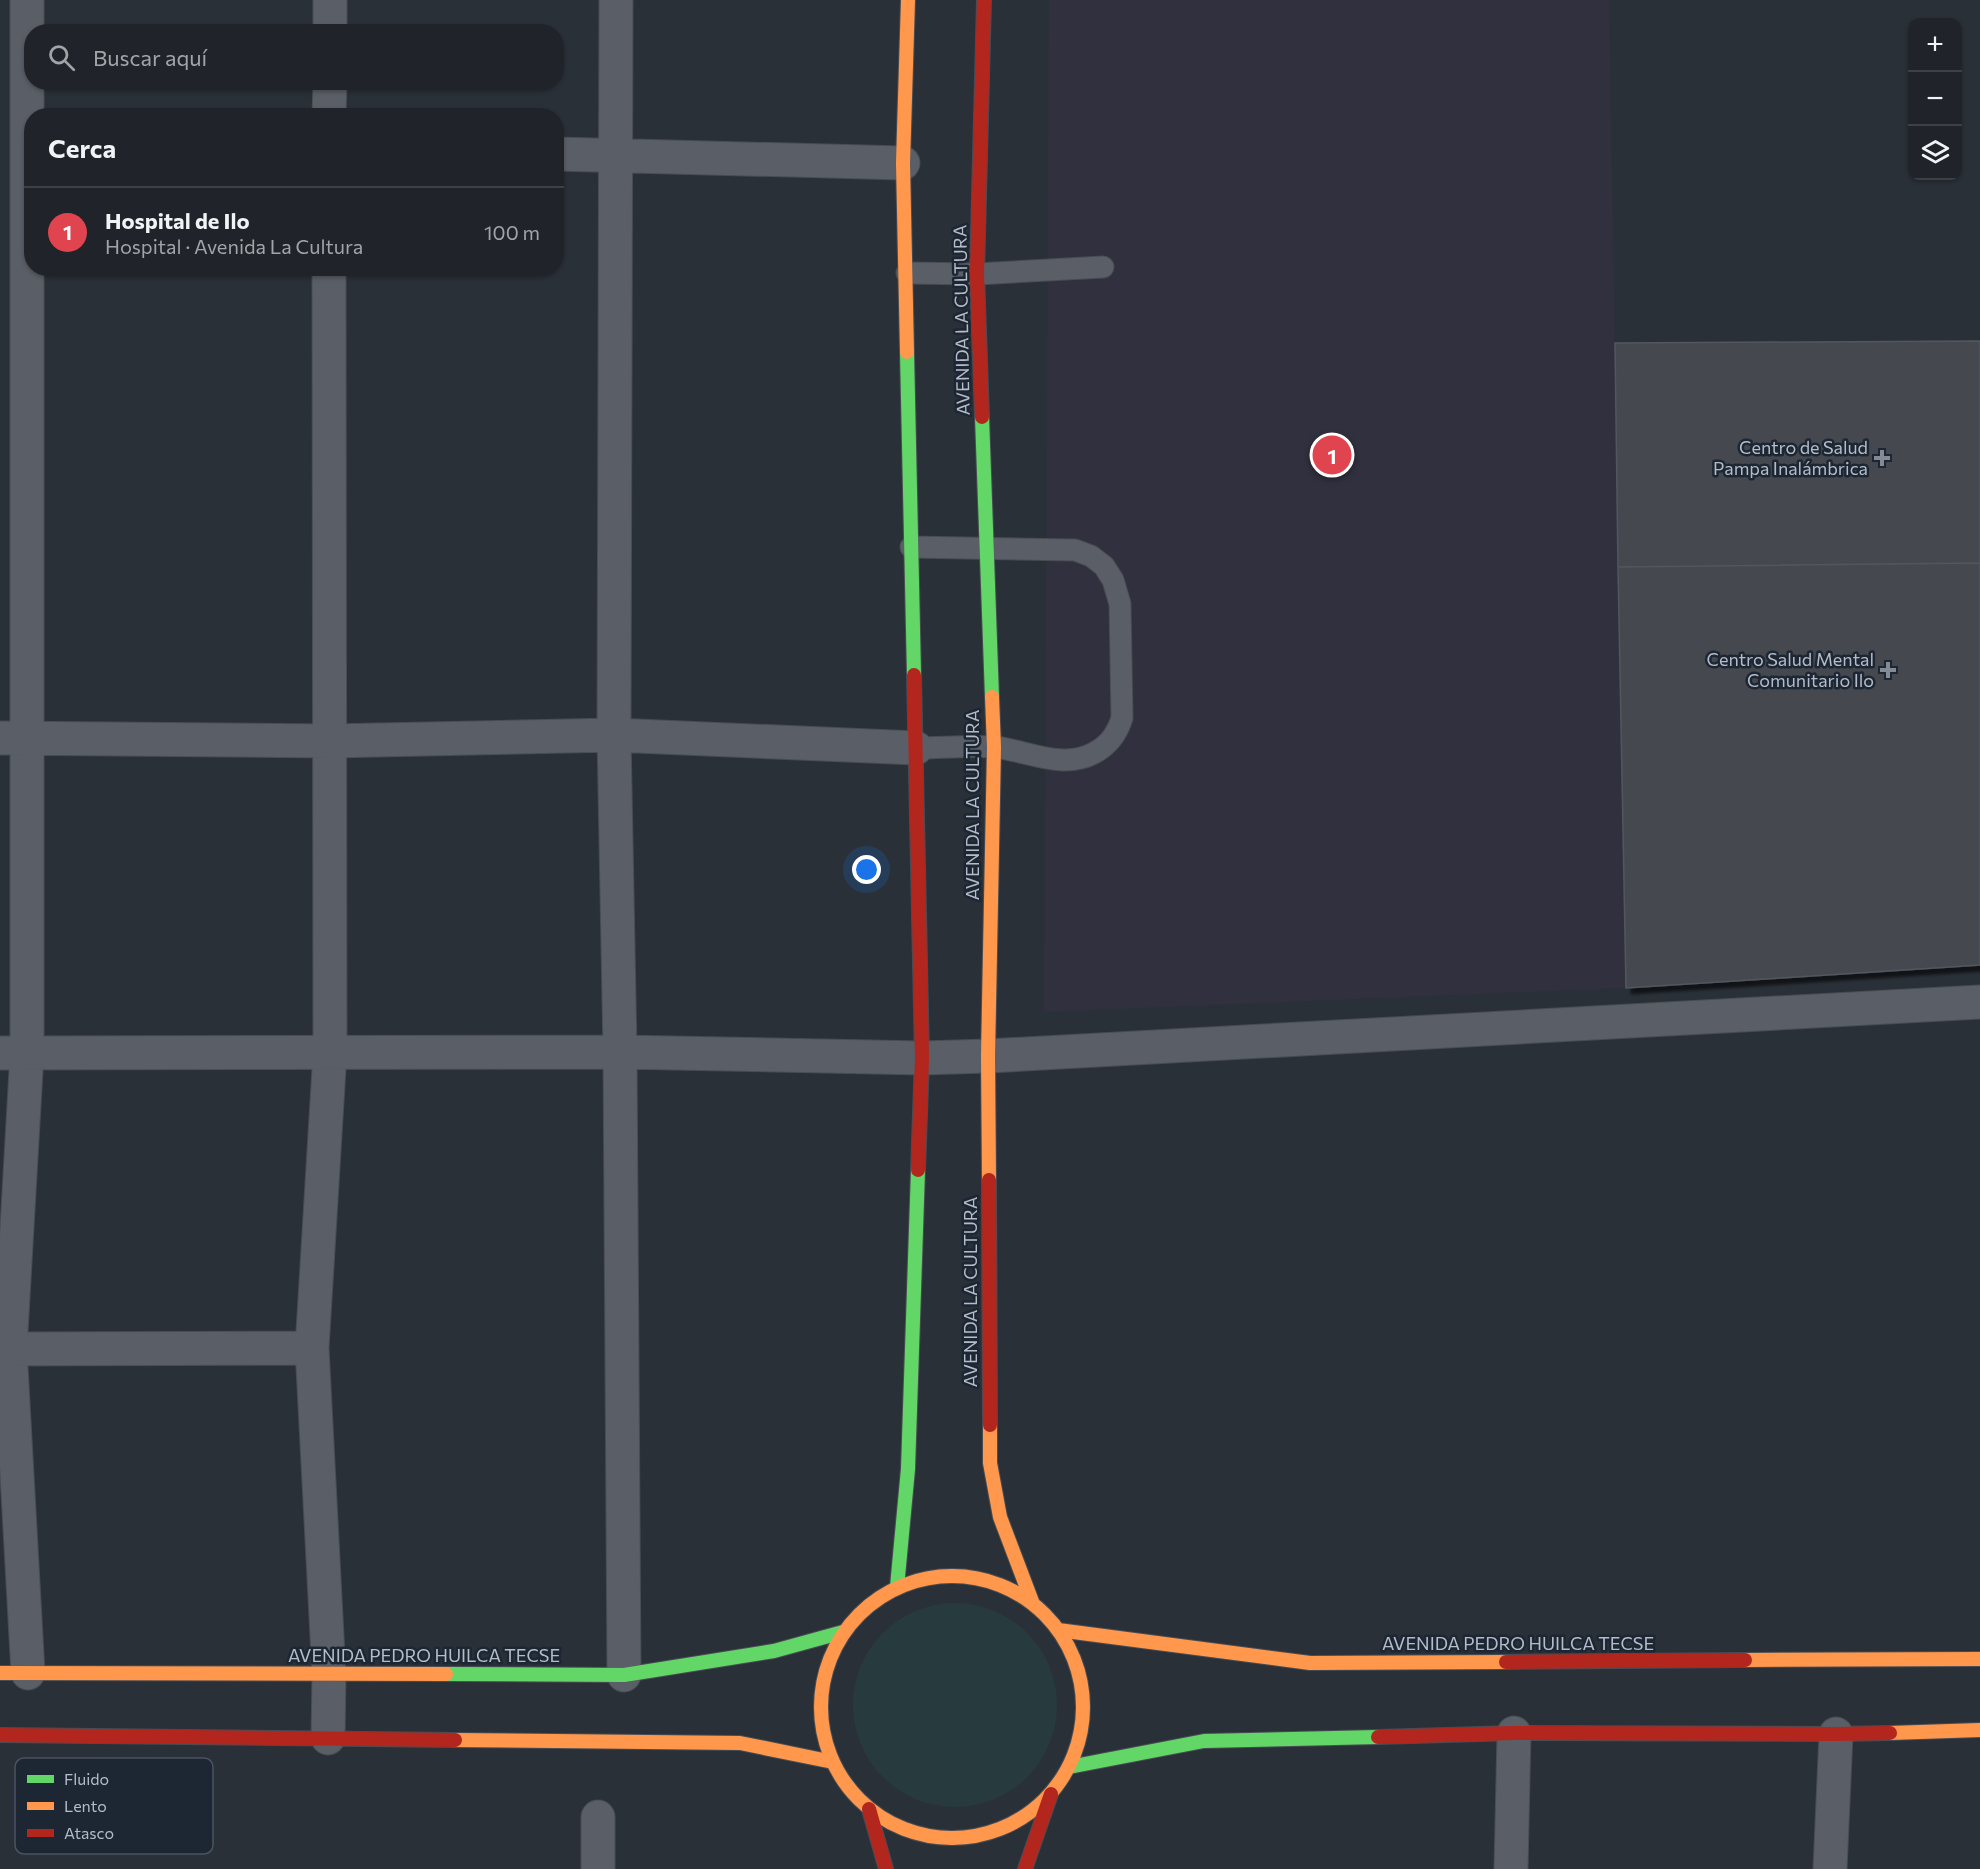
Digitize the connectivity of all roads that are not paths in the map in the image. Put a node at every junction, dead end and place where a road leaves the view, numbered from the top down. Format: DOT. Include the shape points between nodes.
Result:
graph roads {
  1 [pos="27,0"];
  2 [pos="330,0"];
  3 [pos="616,0"];
  4 [pos="908,0"];
  5 [pos="984,0"];
  6 [pos="26,24"];
  7 [pos="330,24"];
  8 [pos="24,54"];
  9 [pos="330,90"];
  10 [pos="329,108"];
  11 [pos="19,145"];
  12 [pos="564,154"];
  13 [pos="615,155"];
  14 [pos="903,163"];
  15 [pos="1103,267"];
  16 [pos="907,273"];
  17 [pos="977,274"];
  18 [pos="329,276"];
  19 [pos="911,547"];
  20 [pos="987,547"];
  21 [pos="614,735"];
  22 [pos="14,738"];
  23 [pos="330,741"];
  24 [pos="994,747"];
  25 [pos="916,748"];
  26 [pos="1980,1002"];
  27 [pos="330,1052"];
  28 [pos="620,1052"];
  29 [pos="14,1053"];
  30 [pos="988,1056"];
  31 [pos="922,1058"];
  32 [pos="312,1348"];
  33 [pos="5,1349"];
  34 [pos="897,1587"];
  35 [pos="1033,1604"];
  36 [pos="1058,1630"];
  37 [pos="843,1632"];
  38 [pos="1980,1659"];
  39 [pos="14,1673"];
  40 [pos="329,1674"];
  41 [pos="624,1675"];
  42 [pos="1980,1731"];
  43 [pos="1514,1733"];
  44 [pos="1836,1734"];
  45 [pos="0,1735"];
  46 [pos="328,1738"];
  47 [pos="833,1762"];
  48 [pos="1069,1767"];
  49 [pos="1052,1794"];
  50 [pos="869,1809"];
  51 [pos="598,1817"];
  52 [pos="598,1869"];
  53 [pos="886,1869"];
  54 [pos="1025,1869"];
  55 [pos="1511,1869"];
  56 [pos="1830,1869"];
  1 -- 6 [label="street"];
  2 -- 7 [label="street"];
  3 -- 13 [label="street"];
  4 -- 14 [label="main road"];
  5 -- 17 [label="main road, AVENIDA LA CULTURA"];
  8 -- 11 [label="street"];
  9 -- 10 [label="street"];
  11 -- 22 [label="street"];
  12 -- 13 [label="street"];
  13 -- 14 [label="street"];
  13 -- 21 [label="street"];
  14 -- 16 [label="main road"];
  15 -- 17 [label="lane"];
  16 -- 17 [label="lane"];
  16 -- 19 [label="main road"];
  17 -- 20 [label="main road, AVENIDA LA CULTURA"];
  18 -- 23 [label="street"];
  19 -- 20 [label="lane"];
  19 -- 25 [label="main road"];
  20 -- 24 [label="main road, AVENIDA LA CULTURA"];
  20 -- 24 [label="lane" via="1075,550 1091,556 1113,580 1120,604 1122,718 1111,741 1075,761"];
  21 -- 23 [label="street"];
  21 -- 25 [label="street"];
  21 -- 28 [label="street"];
  22 -- 23 [label="street"];
  22 -- 29 [label="street"];
  23 -- 27 [label="street"];
  24 -- 25 [label="lane"];
  24 -- 30 [label="main road, AVENIDA LA CULTURA"];
  25 -- 31 [label="main road"];
  26 -- 30 [label="street"];
  27 -- 28 [label="street"];
  27 -- 29 [label="street"];
  27 -- 32 [label="street"];
  28 -- 31 [label="street"];
  28 -- 41 [label="street"];
  29 -- 33 [label="street"];
  30 -- 31 [label="street"];
  30 -- 35 [label="main road, AVENIDA LA CULTURA" via="990,1463 1000,1516"];
  31 -- 34 [label="main road" via="908,1469"];
  32 -- 33 [label="street"];
  32 -- 40 [label="street"];
  33 -- 39 [label="street"];
  34 -- 35 [label="main road" via="932,1577 968,1576 1002,1586"];
  34 -- 37 [label="main road" via="867,1606"];
  35 -- 36 [label="main road"];
  36 -- 38 [label="main road, AVENIDA PEDRO HUILCA TECSE" via="1310,1663"];
  36 -- 48 [label="main road" via="1075,1662 1082,1697 1080,1733"];
  37 -- 41 [label="main road, AVENIDA PEDRO HUILCA TECSE" via="774,1651"];
  37 -- 47 [label="main road" via="828,1662 821,1695 822,1729"];
  39 -- 40 [label="main road, AVENIDA PEDRO HUILCA TECSE"];
  40 -- 41 [label="main road, AVENIDA PEDRO HUILCA TECSE"];
  40 -- 46 [label="street"];
  42 -- 44 [label="main road"];
  43 -- 44 [label="main road"];
  43 -- 48 [label="main road" via="1204,1741"];
  43 -- 55 [label="street"];
  44 -- 56 [label="street"];
  45 -- 46 [label="main road"];
  46 -- 47 [label="main road" via="740,1743"];
  47 -- 50 [label="main road"];
  48 -- 49 [label="main road"];
  49 -- 50 [label="main road" via="1012,1824 960,1838 927,1835 897,1826"];
  49 -- 54 [label="main road"];
  50 -- 53 [label="main road"];
  51 -- 52 [label="street"];
}
